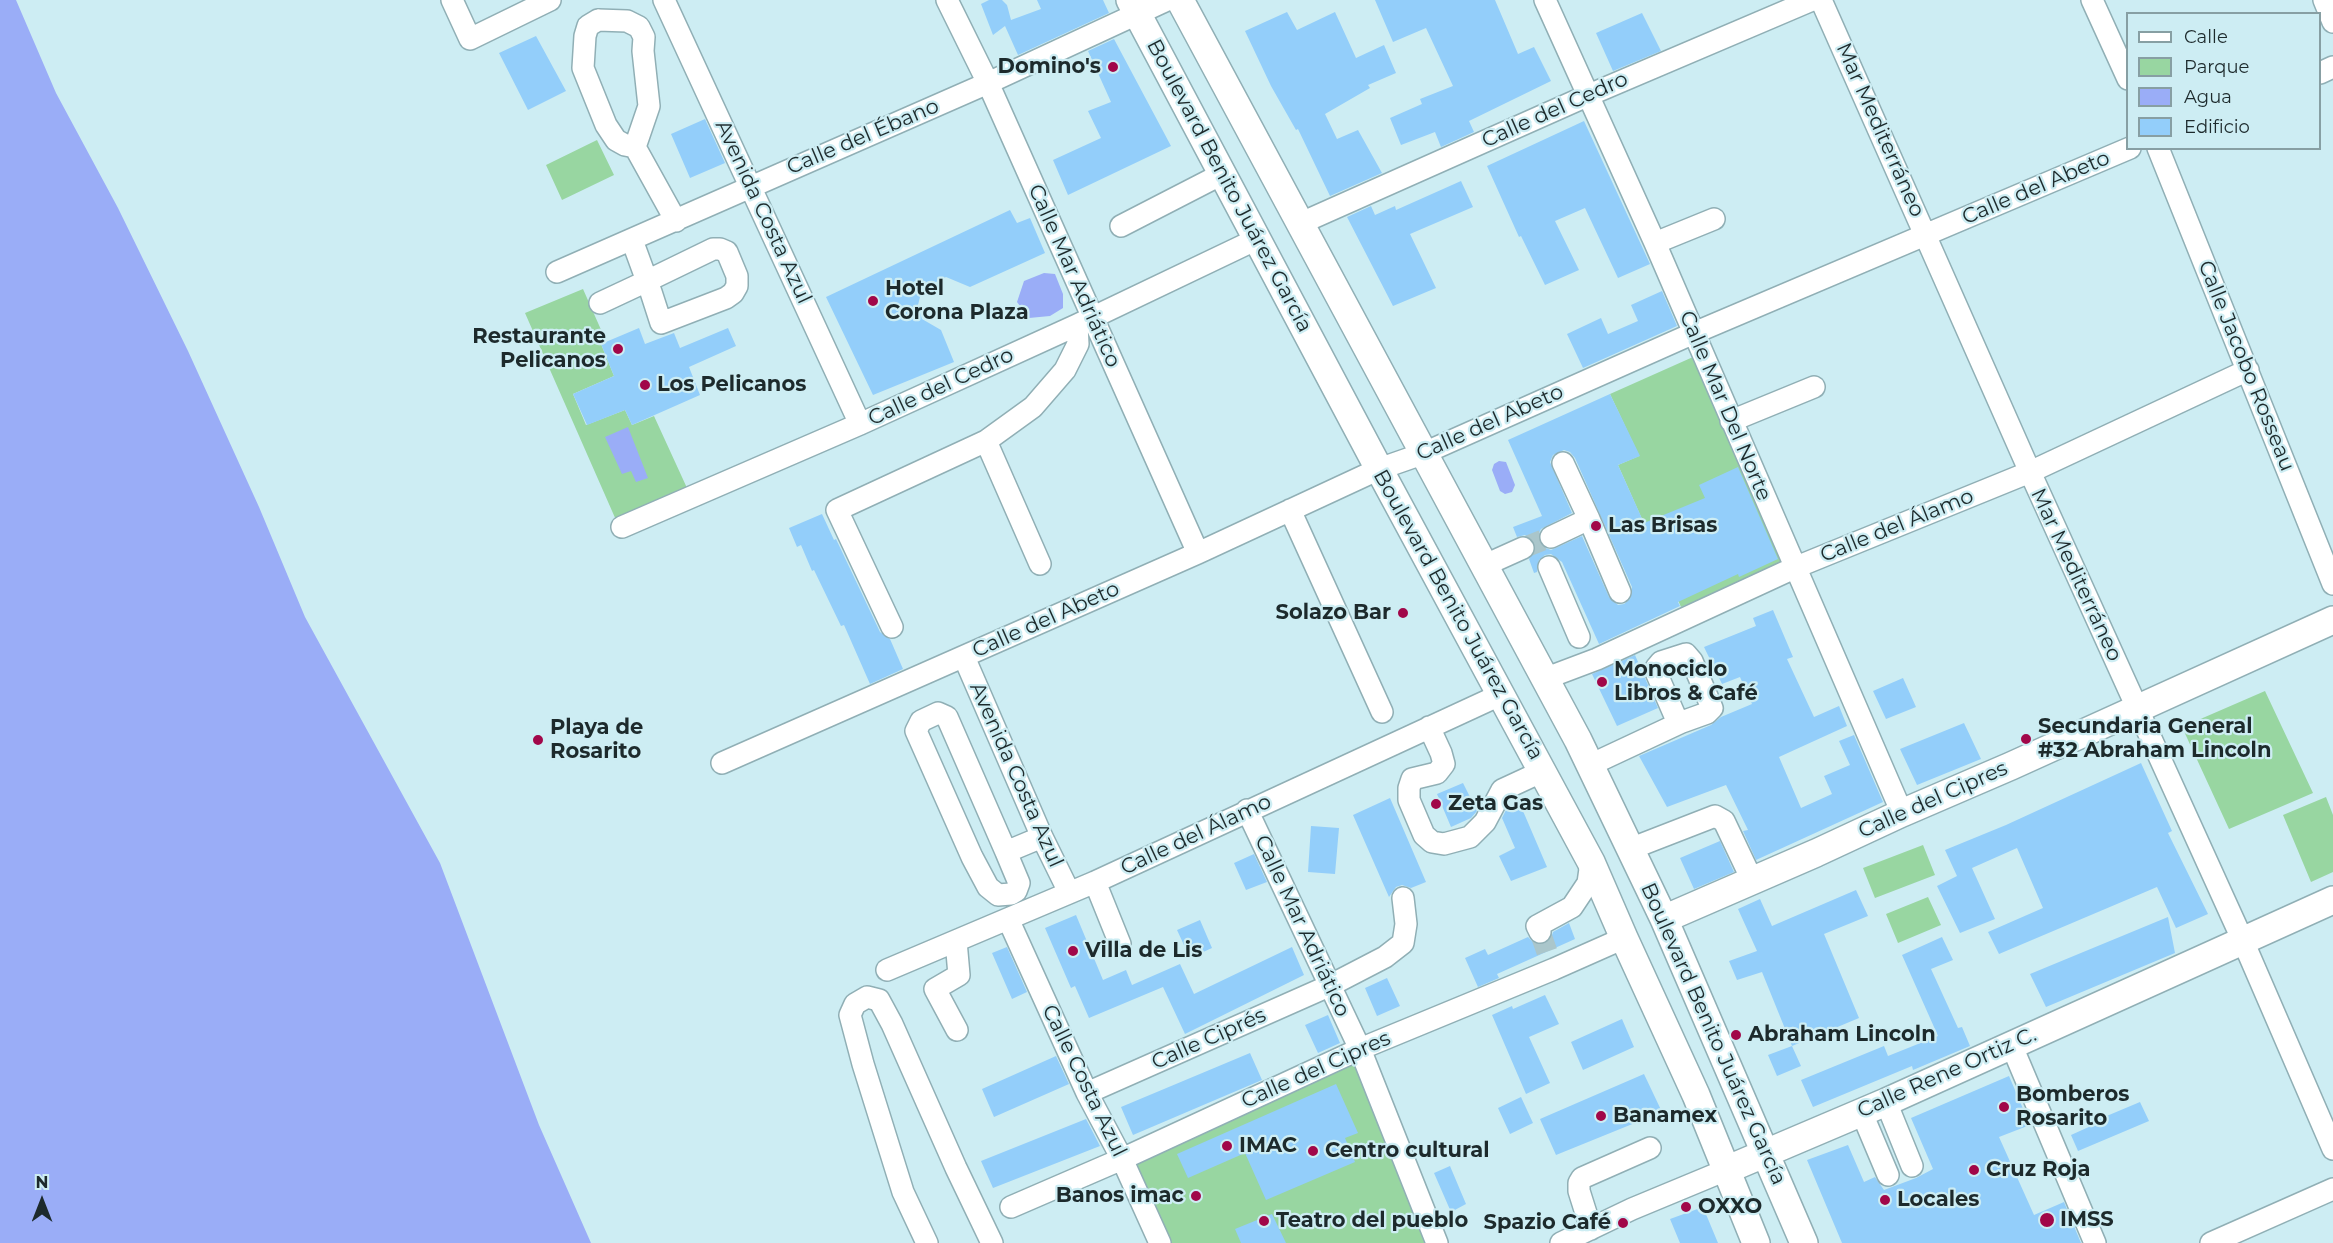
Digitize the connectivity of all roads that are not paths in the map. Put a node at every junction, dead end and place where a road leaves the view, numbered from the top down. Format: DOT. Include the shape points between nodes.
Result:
graph roads {
  1 [pos="452,0"];
  2 [pos="550,0"];
  3 [pos="664,0"];
  4 [pos="947,0"];
  5 [pos="1167,0"];
  6 [pos="1180,0"];
  7 [pos="1545,0"];
  8 [pos="1812,0"];
  9 [pos="1821,0"];
  10 [pos="2092,0"];
  11 [pos="2324,0"];
  12 [pos="1134,7"];
  13 [pos="2333,22"];
  14 [pos="2126,77"];
  15 [pos="988,83"];
  16 [pos="1589,94"];
  17 [pos="635,147"];
  18 [pos="2126,150"];
  19 [pos="2159,150"];
  20 [pos="1222,174"];
  21 [pos="751,186"];
  22 [pos="1714,219"];
  23 [pos="676,221"];
  24 [pos="1299,224"];
  25 [pos="1121,226"];
  26 [pos="1926,234"];
  27 [pos="1257,239"];
  28 [pos="632,240"];
  29 [pos="1655,243"];
  30 [pos="557,272"];
  31 [pos="600,303"];
  32 [pos="1085,322"];
  33 [pos="1694,333"];
  34 [pos="2247,370"];
  35 [pos="1814,387"];
  36 [pos="1731,421"];
  37 [pos="860,424"];
  38 [pos="986,441"];
  39 [pos="1422,454"];
  40 [pos="1563,463"];
  41 [pos="1378,469"];
  42 [pos="2030,472"];
  43 [pos="1290,510"];
  44 [pos="1589,519"];
  45 [pos="622,527"];
  46 [pos="1551,537"];
  47 [pos="1523,548"];
  48 [pos="1198,553"];
  49 [pos="1040,564"];
  50 [pos="1483,566"];
  51 [pos="1549,567"];
  52 [pos="1794,568"];
  53 [pos="2333,584"];
  54 [pos="1620,592"];
  55 [pos="2333,620"];
  56 [pos="892,627"];
  57 [pos="1647,636"];
  58 [pos="1579,637"];
  59 [pos="964,657"];
  60 [pos="1661,662"];
  61 [pos="1544,679"];
  62 [pos="1502,694"];
  63 [pos="2137,709"];
  64 [pos="1382,712"];
  65 [pos="1682,722"];
  66 [pos="1429,727"];
  67 [pos="722,763"];
  68 [pos="1588,766"];
  69 [pos="1543,771"];
  70 [pos="1247,810"];
  71 [pos="1902,813"];
  72 [pos="1042,837"];
  73 [pos="1630,849"];
  74 [pos="1006,852"];
  75 [pos="1591,862"];
  76 [pos="1752,880"];
  77 [pos="1095,882"];
  78 [pos="1069,892"];
  79 [pos="1403,898"];
  80 [pos="2333,900"];
  81 [pos="1008,919"];
  82 [pos="1664,919"];
  83 [pos="1540,932"];
  84 [pos="1624,938"];
  85 [pos="956,941"];
  86 [pos="2243,941"];
  87 [pos="1120,944"];
  88 [pos="887,970"];
  89 [pos="1330,985"];
  90 [pos="957,1030"];
  91 [pos="2011,1044"];
  92 [pos="1360,1049"];
  93 [pos="1087,1093"];
  94 [pos="1873,1107"];
  95 [pos="1650,1148"];
  96 [pos="2333,1149"];
  97 [pos="1766,1152"];
  98 [pos="1122,1159"];
  99 [pos="1912,1166"];
  100 [pos="1726,1170"];
  101 [pos="1888,1175"];
  102 [pos="2333,1189"];
  103 [pos="1011,1207"];
  104 [pos="1591,1229"];
  105 [pos="927,1243"];
  106 [pos="992,1243"];
  107 [pos="1160,1243"];
  108 [pos="1437,1243"];
  109 [pos="1561,1243"];
  110 [pos="1756,1243"];
  111 [pos="1804,1243"];
  112 [pos="2095,1243"];
  113 [pos="2211,1243"];
  1 -- 2 [label="street" via="471,39"];
  3 -- 21 [label="street, Avenida Costa Azul"];
  4 -- 15 [label="street, Calle Mar Adriático"];
  5 -- 12 [label="street, Calle del Ébano"];
  6 -- 24 [label="main road, Boulevard Benito Juárez García"];
  7 -- 16 [label="street, Calle Mar Del Norte"];
  8 -- 16 [label="street, Calle del Cedro"];
  9 -- 26 [label="street, Mar Mediterráneo"];
  10 -- 14 [label="street"];
  11 -- 13 [label="street"];
  12 -- 15 [label="street, Calle del Ébano"];
  12 -- 20 [label="main road, Boulevard Benito Juárez García"];
  15 -- 21 [label="street, Calle del Ébano"];
  15 -- 32 [label="street, Calle Mar Adriático"];
  16 -- 24 [label="street, Calle del Cedro"];
  16 -- 29 [label="street, Calle Mar Del Norte"];
  17 -- 17 [label="street" via="616,140 606,125 583,68 588,26 598,20 627,21 639,27 644,37 650,106"];
  17 -- 23 [label="street"];
  18 -- 26 [label="street, Calle del Abeto"];
  19 -- 34 [label="street, Calle Jacobo Rosseau"];
  20 -- 25 [label="street"];
  20 -- 27 [label="main road, Boulevard Benito Juárez García"];
  21 -- 23 [label="street, Calle del Ébano"];
  21 -- 37 [label="street, Avenida Costa Azul"];
  22 -- 29 [label="street"];
  23 -- 28 [label="street, Calle del Ébano"];
  24 -- 39 [label="main road, Boulevard Benito Juárez García"];
  26 -- 33 [label="street, Calle del Abeto"];
  26 -- 42 [label="street, Mar Mediterráneo"];
  27 -- 32 [label="street, Calle del Cedro"];
  27 -- 41 [label="main road, Boulevard Benito Juárez García"];
  28 -- 30 [label="street, Calle del Ébano"];
  28 -- 31 [label="street" via="647,281"];
  29 -- 33 [label="street, Calle Mar Del Norte"];
  32 -- 37 [label="street, Calle del Cedro"];
  32 -- 38 [label="street" via="1065,370 1033,407"];
  32 -- 48 [label="street, Calle Mar Adriático"];
  33 -- 36 [label="street, Calle Mar Del Norte"];
  33 -- 39 [label="street, Calle del Abeto"];
  34 -- 42 [label="street, Calle del Álamo"];
  34 -- 53 [label="street, Calle Jacobo Rosseau"];
  35 -- 36 [label="street"];
  36 -- 52 [label="street, Calle Mar Del Norte"];
  37 -- 45 [label="street, Calle del Cedro"];
  38 -- 49 [label="street"];
  38 -- 56 [label="street" via="837,510"];
  39 -- 41 [label="street, Calle del Abeto"];
  39 -- 50 [label="main road, Boulevard Benito Juárez García"];
  40 -- 44 [label="street"];
  41 -- 43 [label="street, Calle del Abeto"];
  41 -- 62 [label="main road, Boulevard Benito Juárez García"];
  42 -- 52 [label="street, Calle del Álamo"];
  42 -- 63 [label="street, Mar Mediterráneo"];
  43 -- 48 [label="street, Calle del Abeto"];
  43 -- 64 [label="street"];
  44 -- 46 [label="street"];
  44 -- 54 [label="street"];
  47 -- 50 [label="street"];
  48 -- 59 [label="street, Calle del Abeto"];
  50 -- 61 [label="main road, Boulevard Benito Juárez García"];
  51 -- 58 [label="street"];
  52 -- 57 [label="street, Calle del Álamo"];
  52 -- 71 [label="street, Calle Mar Del Norte"];
  55 -- 63 [label="main road, Calle del Cipres"];
  57 -- 60 [label="street"];
  57 -- 61 [label="street, Calle del Álamo"];
  59 -- 67 [label="street, Calle del Abeto"];
  59 -- 72 [label="street, Avenida Costa Azul"];
  60 -- 65 [label="street" via="1656,672 1675,716"];
  60 -- 65 [label="street" via="1686,654 1710,701 1712,708 1707,712"];
  61 -- 68 [label="main road, Boulevard Benito Juárez García"];
  62 -- 66 [label="street, Calle del Álamo"];
  62 -- 69 [label="main road, Boulevard Benito Juárez García"];
  63 -- 71 [label="main road, Calle del Cipres"];
  63 -- 86 [label="street, Mar Mediterráneo"];
  65 -- 68 [label="street"];
  66 -- 69 [label="street" via="1444,764 1437,773 1412,779 1409,800 1424,835 1432,842 1444,844 1470,837 1485,822 1502,790"];
  66 -- 70 [label="street, Calle del Álamo"];
  68 -- 73 [label="main road, Boulevard Benito Juárez García"];
  69 -- 75 [label="main road, Boulevard Benito Juárez García"];
  70 -- 77 [label="street, Calle del Álamo"];
  70 -- 89 [label="street, Calle Mar Adriático"];
  71 -- 76 [label="main road, Calle del Cipres"];
  72 -- 74 [label="street"];
  72 -- 78 [label="street, Avenida Costa Azul"];
  73 -- 76 [label="street" via="1715,816 1724,821"];
  73 -- 82 [label="main road, Boulevard Benito Juárez García"];
  74 -- 74 [label="street" via="947,717 938,713 921,721 916,731 972,857 988,887 998,895 1011,894 1019,883"];
  75 -- 83 [label="street" via="1588,884 1572,907 1537,926"];
  75 -- 84 [label="main road, Boulevard Benito Juárez García"];
  76 -- 82 [label="main road, Calle del Cipres"];
  77 -- 78 [label="street, Calle del Álamo"];
  77 -- 87 [label="street"];
  78 -- 81 [label="street, Calle del Álamo"];
  79 -- 89 [label="street, Calle Ciprés" via="1403,943 1385,957"];
  80 -- 86 [label="main road, Calle Rene Ortiz C."];
  81 -- 85 [label="street, Calle del Álamo"];
  81 -- 93 [label="street, Calle Costa Azul"];
  82 -- 97 [label="main road, Boulevard Benito Juárez García"];
  84 -- 92 [label="street, Calle del Cipres" via="1551,960"];
  84 -- 100 [label="main road, Boulevard Benito Juárez García"];
  85 -- 88 [label="street, Calle del Álamo"];
  85 -- 90 [label="street" via="959,975 935,988"];
  86 -- 91 [label="main road, Calle Rene Ortiz C."];
  86 -- 96 [label="street, Mar Mediterráneo"];
  89 -- 92 [label="street, Calle Mar Adriático"];
  89 -- 93 [label="street, Calle Ciprés"];
  91 -- 94 [label="main road, Calle Rene Ortiz C."];
  91 -- 112 [label="street"];
  92 -- 98 [label="street, Calle del Cipres"];
  92 -- 108 [label="street, Calle Mar Adriático"];
  93 -- 98 [label="street, Calle Costa Azul"];
  94 -- 97 [label="main road, Calle Rene Ortiz C."];
  94 -- 99 [label="street"];
  94 -- 101 [label="street"];
  95 -- 104 [label="street" via="1582,1178 1579,1191"];
  97 -- 100 [label="main road, Calle Rene Ortiz C."];
  97 -- 111 [label="main road, Boulevard Benito Juárez García"];
  98 -- 103 [label="street, Calle del Cipres"];
  98 -- 107 [label="street, Calle Costa Azul"];
  100 -- 104 [label="street, Calle Rene Ortiz C."];
  100 -- 110 [label="main road, Boulevard Benito Juárez García"];
  102 -- 113 [label="street"];
  104 -- 109 [label="street, Calle Rene Ortiz C."];
  105 -- 106 [label="street" via="903,1192 850,1015 855,1004 867,997 879,1000 892,1024"];
}
